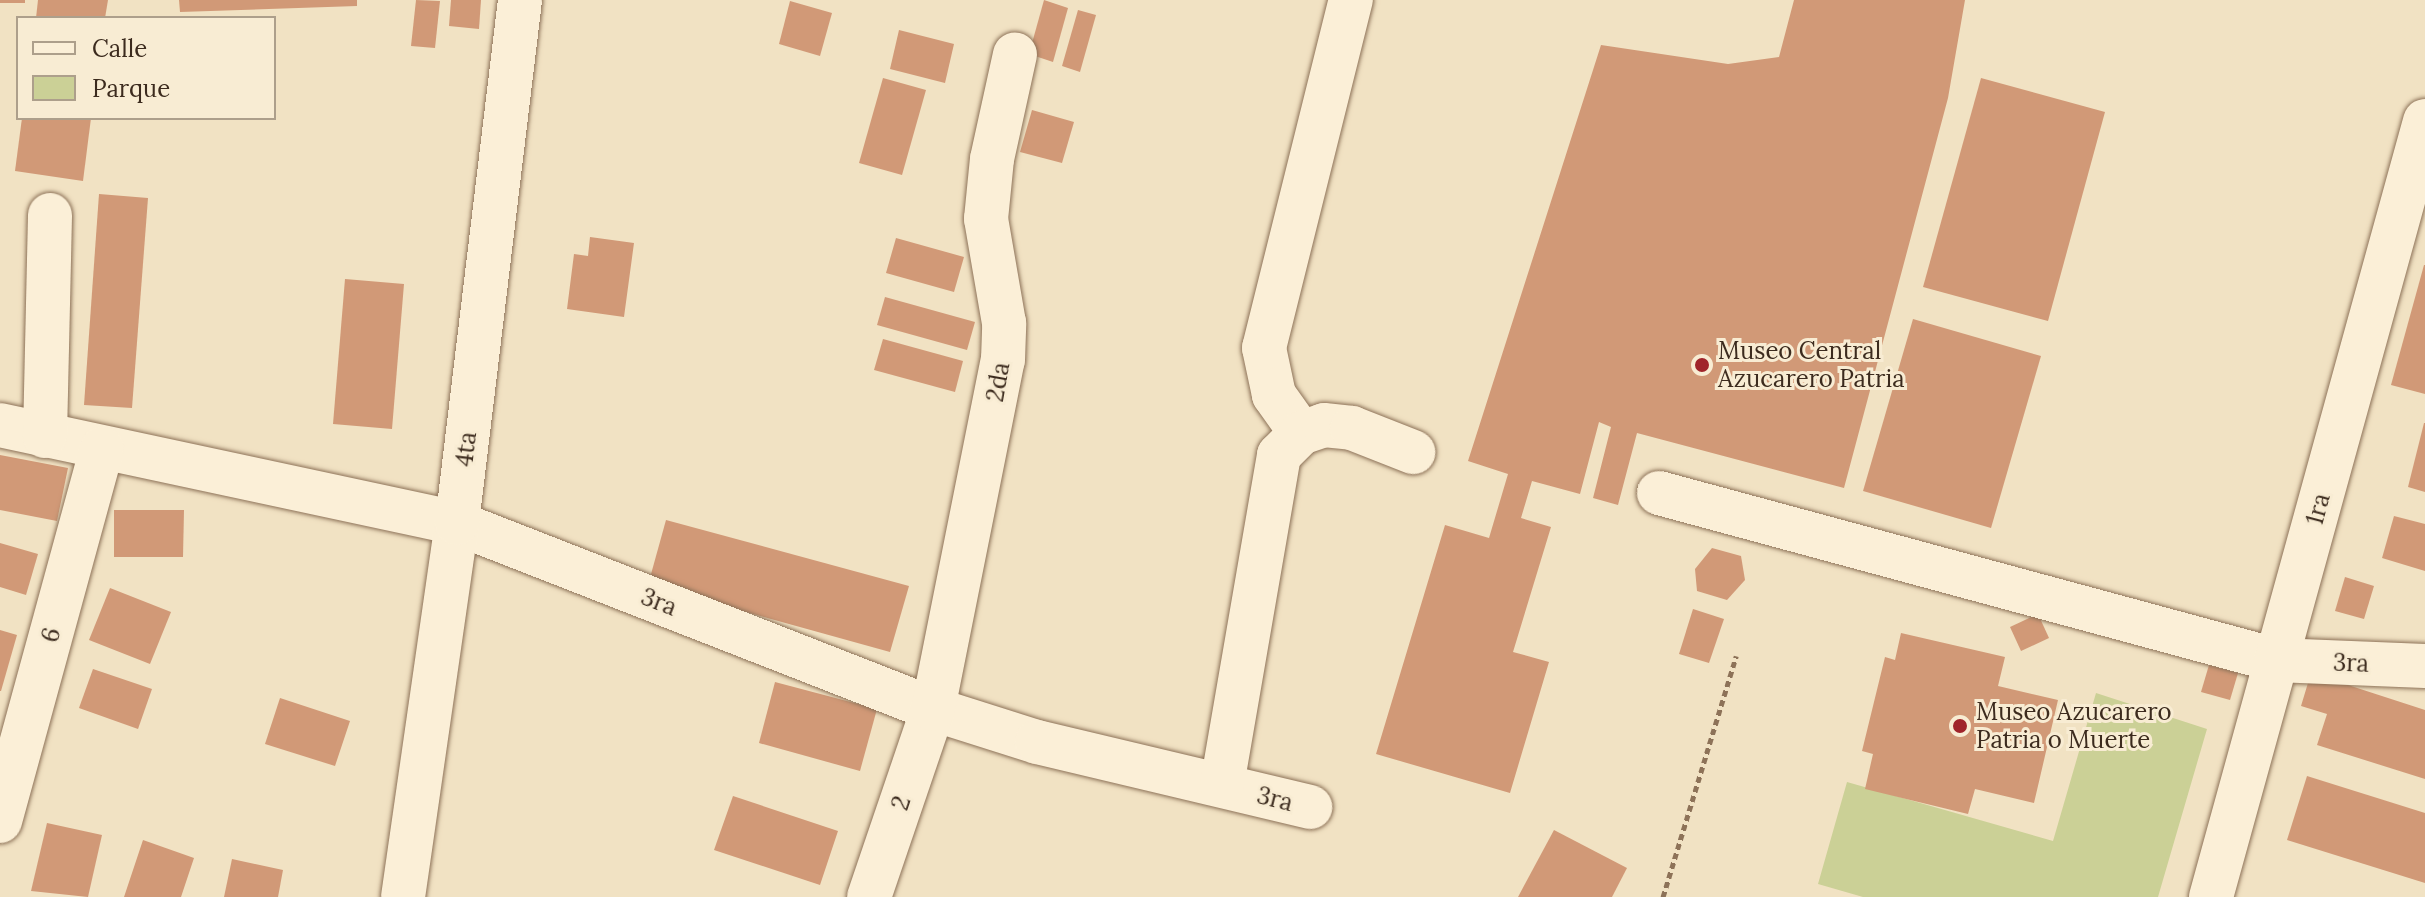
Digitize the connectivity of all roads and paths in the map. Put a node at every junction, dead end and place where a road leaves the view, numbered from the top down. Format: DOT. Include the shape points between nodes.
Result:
graph roads {
  1 [pos="520,0"];
  2 [pos="1351,0"];
  3 [pos="1015,54"];
  4 [pos="2425,121"];
  5 [pos="50,215"];
  6 [pos="0,425"];
  7 [pos="1301,433"];
  8 [pos="45,436"];
  9 [pos="102,449"];
  10 [pos="1413,452"];
  11 [pos="1659,493"];
  12 [pos="457,523"];
  13 [pos="1736,656"];
  14 [pos="2276,660"];
  15 [pos="2425,666"];
  16 [pos="933,709"];
  17 [pos="1222,785"];
  18 [pos="1310,807"];
  19 [pos="0,821"];
  20 [pos="403,897"];
  21 [pos="869,897"];
  22 [pos="1663,897"];
  23 [pos="2211,897"];
  1 -- 12 [label="street, 4ta"];
  2 -- 7 [label="street" via="1264,348 1274,395"];
  3 -- 16 [label="street, 2da" via="992,159 986,219 1004,323 1003,360"];
  4 -- 14 [label="street, 1ra"];
  5 -- 8 [label="street"];
  6 -- 8 [label="street, 3ra"];
  7 -- 10 [label="street" via="1324,425 1352,428"];
  7 -- 17 [label="street" via="1279,455"];
  8 -- 9 [label="street, 3ra"];
  9 -- 12 [label="street, 3ra"];
  9 -- 19 [label="street, 6"];
  11 -- 14 [label="street, 3ra"];
  12 -- 16 [label="street, 3ra"];
  12 -- 20 [label="street, 4ta"];
  13 -- 22 [label="path"];
  14 -- 15 [label="street, 3ra"];
  14 -- 23 [label="street, 1ra"];
  16 -- 17 [label="street, 3ra" via="1037,742"];
  16 -- 21 [label="street, 2"];
  17 -- 18 [label="street, 3ra"];
}
